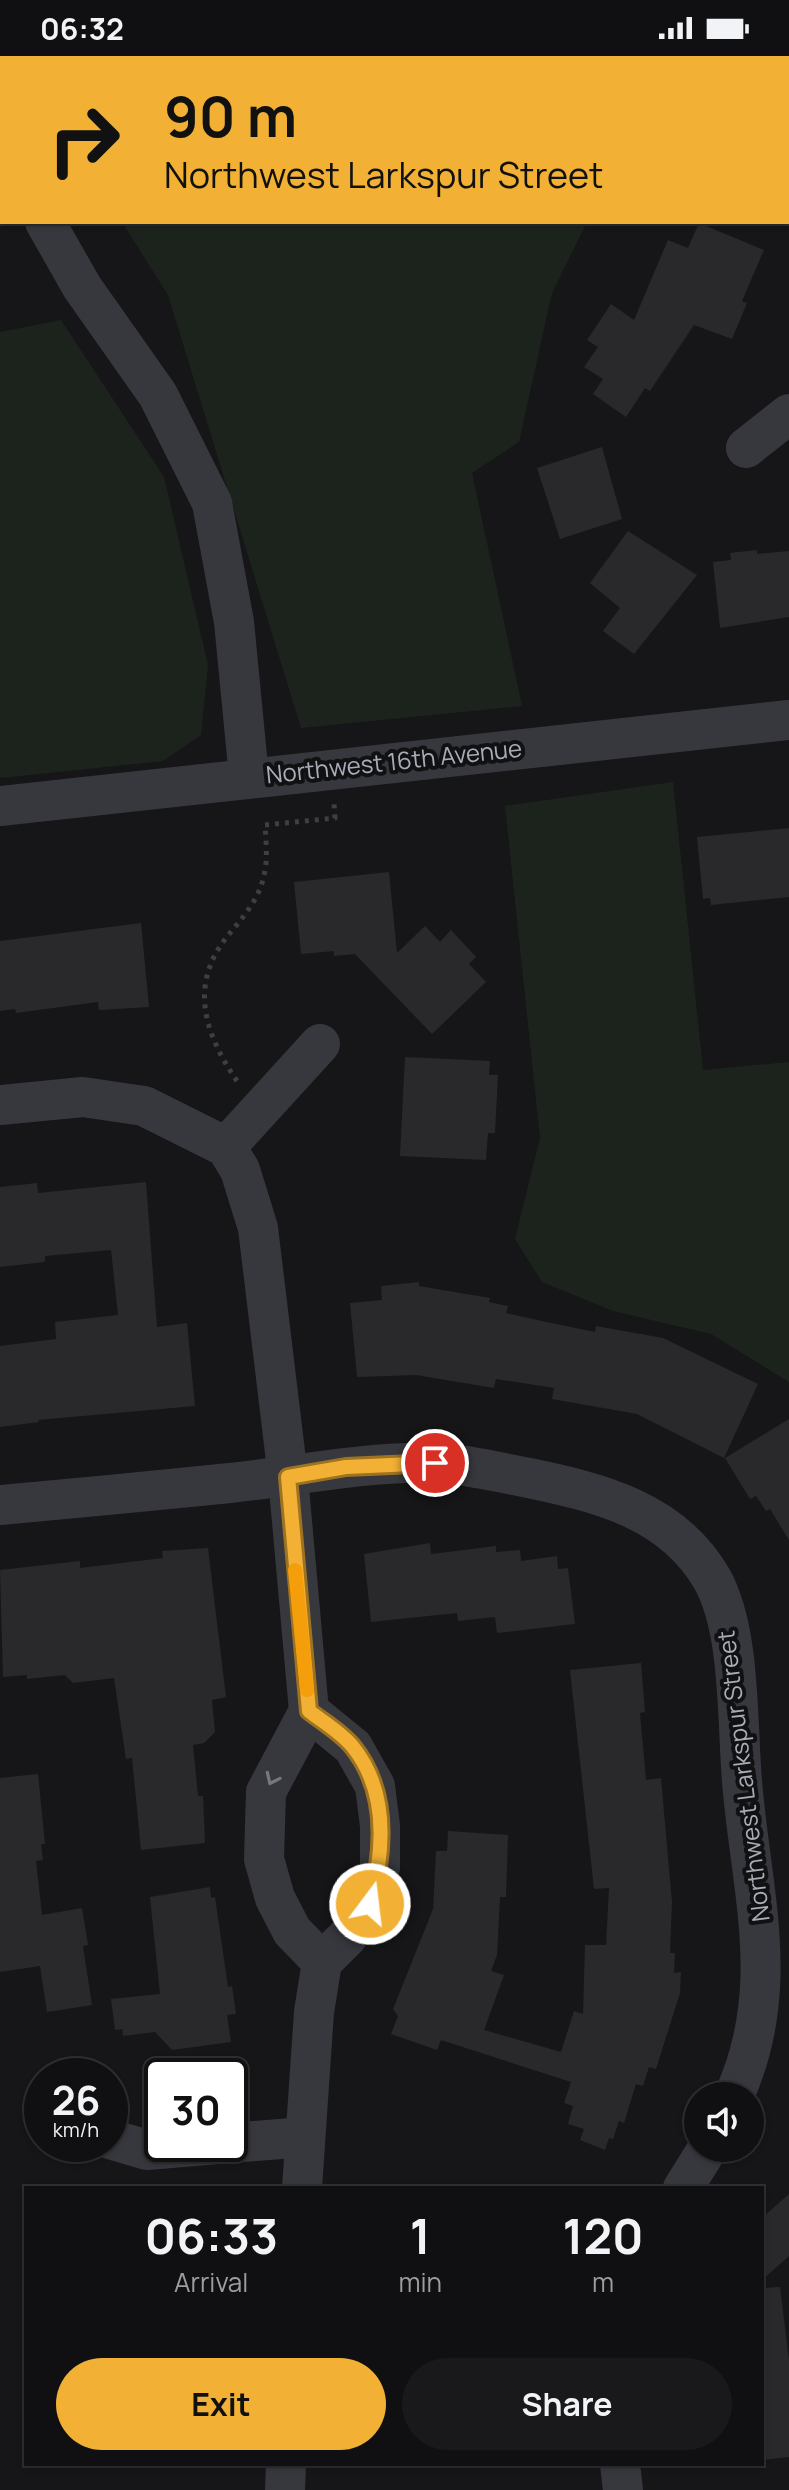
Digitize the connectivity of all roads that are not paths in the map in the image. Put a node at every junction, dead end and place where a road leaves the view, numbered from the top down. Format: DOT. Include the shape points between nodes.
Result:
graph roads {
  1 [pos="46,224"];
  2 [pos="789,414"];
  3 [pos="746,448"];
  4 [pos="789,720"];
  5 [pos="249,777"];
  6 [pos="0,806"];
  7 [pos="320,1044"];
  8 [pos="0,1105"];
  9 [pos="226,1147"];
  10 [pos="288,1477"];
  11 [pos="0,1505"];
  12 [pos="309,1711"];
  13 [pos="322,1962"];
  14 [pos="740,2082"];
  15 [pos="305,2137"];
  16 [pos="248,2142"];
  17 [pos="699,2162"];
  18 [pos="302,2186"];
  19 [pos="684,2186"];
  20 [pos="286,2466"];
  21 [pos="620,2466"];
  22 [pos="285,2490"];
  23 [pos="623,2490"];
  1 -- 5 [label="street" via="82,287 158,395 212,503 234,622"];
  2 -- 3 [label="street"];
  4 -- 5 [label="street, Northwest 16th Avenue"];
  5 -- 6 [label="street, Northwest 16th Avenue"];
  7 -- 9 [label="street"];
  8 -- 9 [label="street" via="105,1099 144,1106"];
  9 -- 10 [label="street" via="240,1170 258,1228"];
  10 -- 11 [label="street, Northwest Larkspur Street"];
  10 -- 12 [label="street"];
  10 -- 14 [label="street, Northwest Larkspur Street" via="346,1467 435,1463 507,1474 587,1490 636,1508 671,1529 697,1556 714,1582 731,1647 745,1815 761,1919 758,2024"];
  12 -- 13 [label="street, one-way" via="266,1792 264,1859 292,1931"];
  12 -- 13 [label="street" via="353,1747 375,1786 380,1826 380,1867 370,1904"];
  13 -- 15 [label="street"];
  15 -- 16 [label="street"];
  15 -- 18 [label="street"];
  17 -- 19 [label="street"];
  20 -- 22 [label="street"];
  21 -- 23 [label="street"];
}
